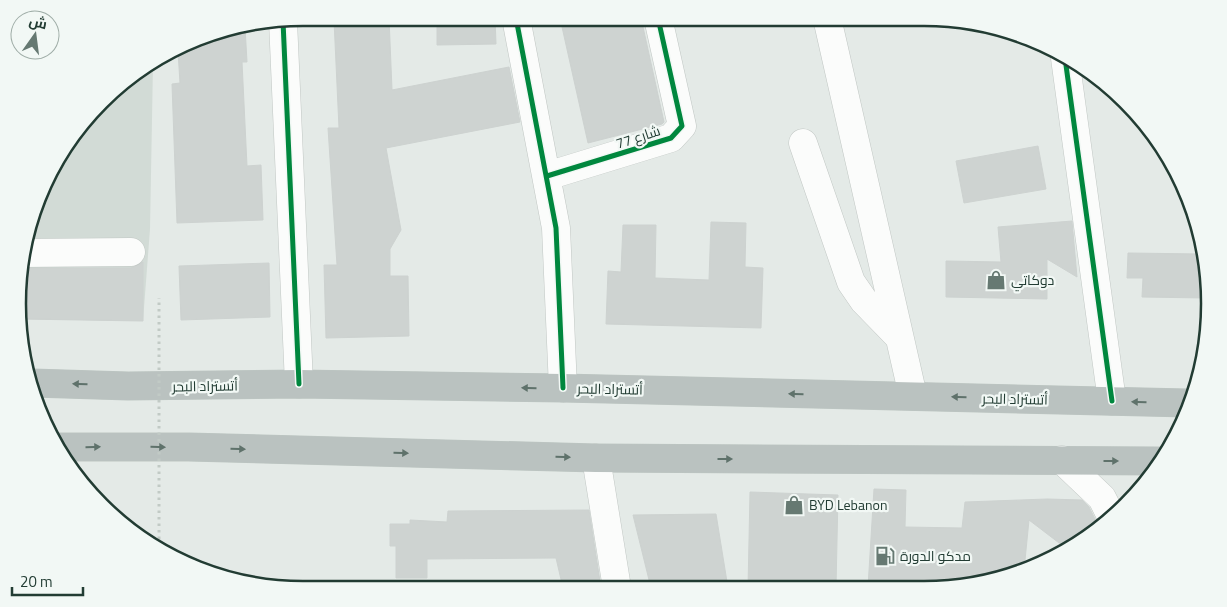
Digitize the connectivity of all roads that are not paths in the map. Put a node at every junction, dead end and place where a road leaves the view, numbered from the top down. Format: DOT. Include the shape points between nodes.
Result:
graph roads {
  1 [pos="517,26"];
  2 [pos="660,26"];
  3 [pos="830,26"];
  4 [pos="283,27"];
  5 [pos="1066,66"];
  6 [pos="803,144"];
  7 [pos="547,176"];
  8 [pos="131,252"];
  9 [pos="31,253"];
  10 [pos="899,338"];
  11 [pos="38,383"];
  12 [pos="298,384"];
  13 [pos="563,388"];
  14 [pos="913,396"];
  15 [pos="1112,401"];
  16 [pos="1183,403"];
  17 [pos="66,447"];
  18 [pos="596,458"];
  19 [pos="1062,460"];
  20 [pos="1152,461"];
  21 [pos="1108,510"];
  22 [pos="616,581"];
  1 -- 7 [label="street"];
  2 -- 7 [label="street, شارع 77" via="682,126 671,138"];
  3 -- 10 [label="street"];
  4 -- 12 [label="street"];
  5 -- 15 [label="street"];
  6 -- 10 [label="street" via="851,282 864,302"];
  7 -- 13 [label="street" via="559,265"];
  8 -- 9 [label="street"];
  10 -- 14 [label="street"];
  12 -- 11 [label="highway, أتستراد البحر, one-way"];
  13 -- 12 [label="highway, أتستراد البحر, one-way"];
  14 -- 13 [label="highway, أتستراد البحر, one-way"];
  15 -- 14 [label="highway, أتستراد البحر, one-way"];
  16 -- 15 [label="highway, أتستراد البحر, one-way"];
  17 -- 18 [label="highway, one-way" via="189,447"];
  18 -- 19 [label="highway, one-way"];
  18 -- 22 [label="street"];
  19 -- 20 [label="highway, one-way"];
  19 -- 21 [label="street" via="1102,498"];
}
